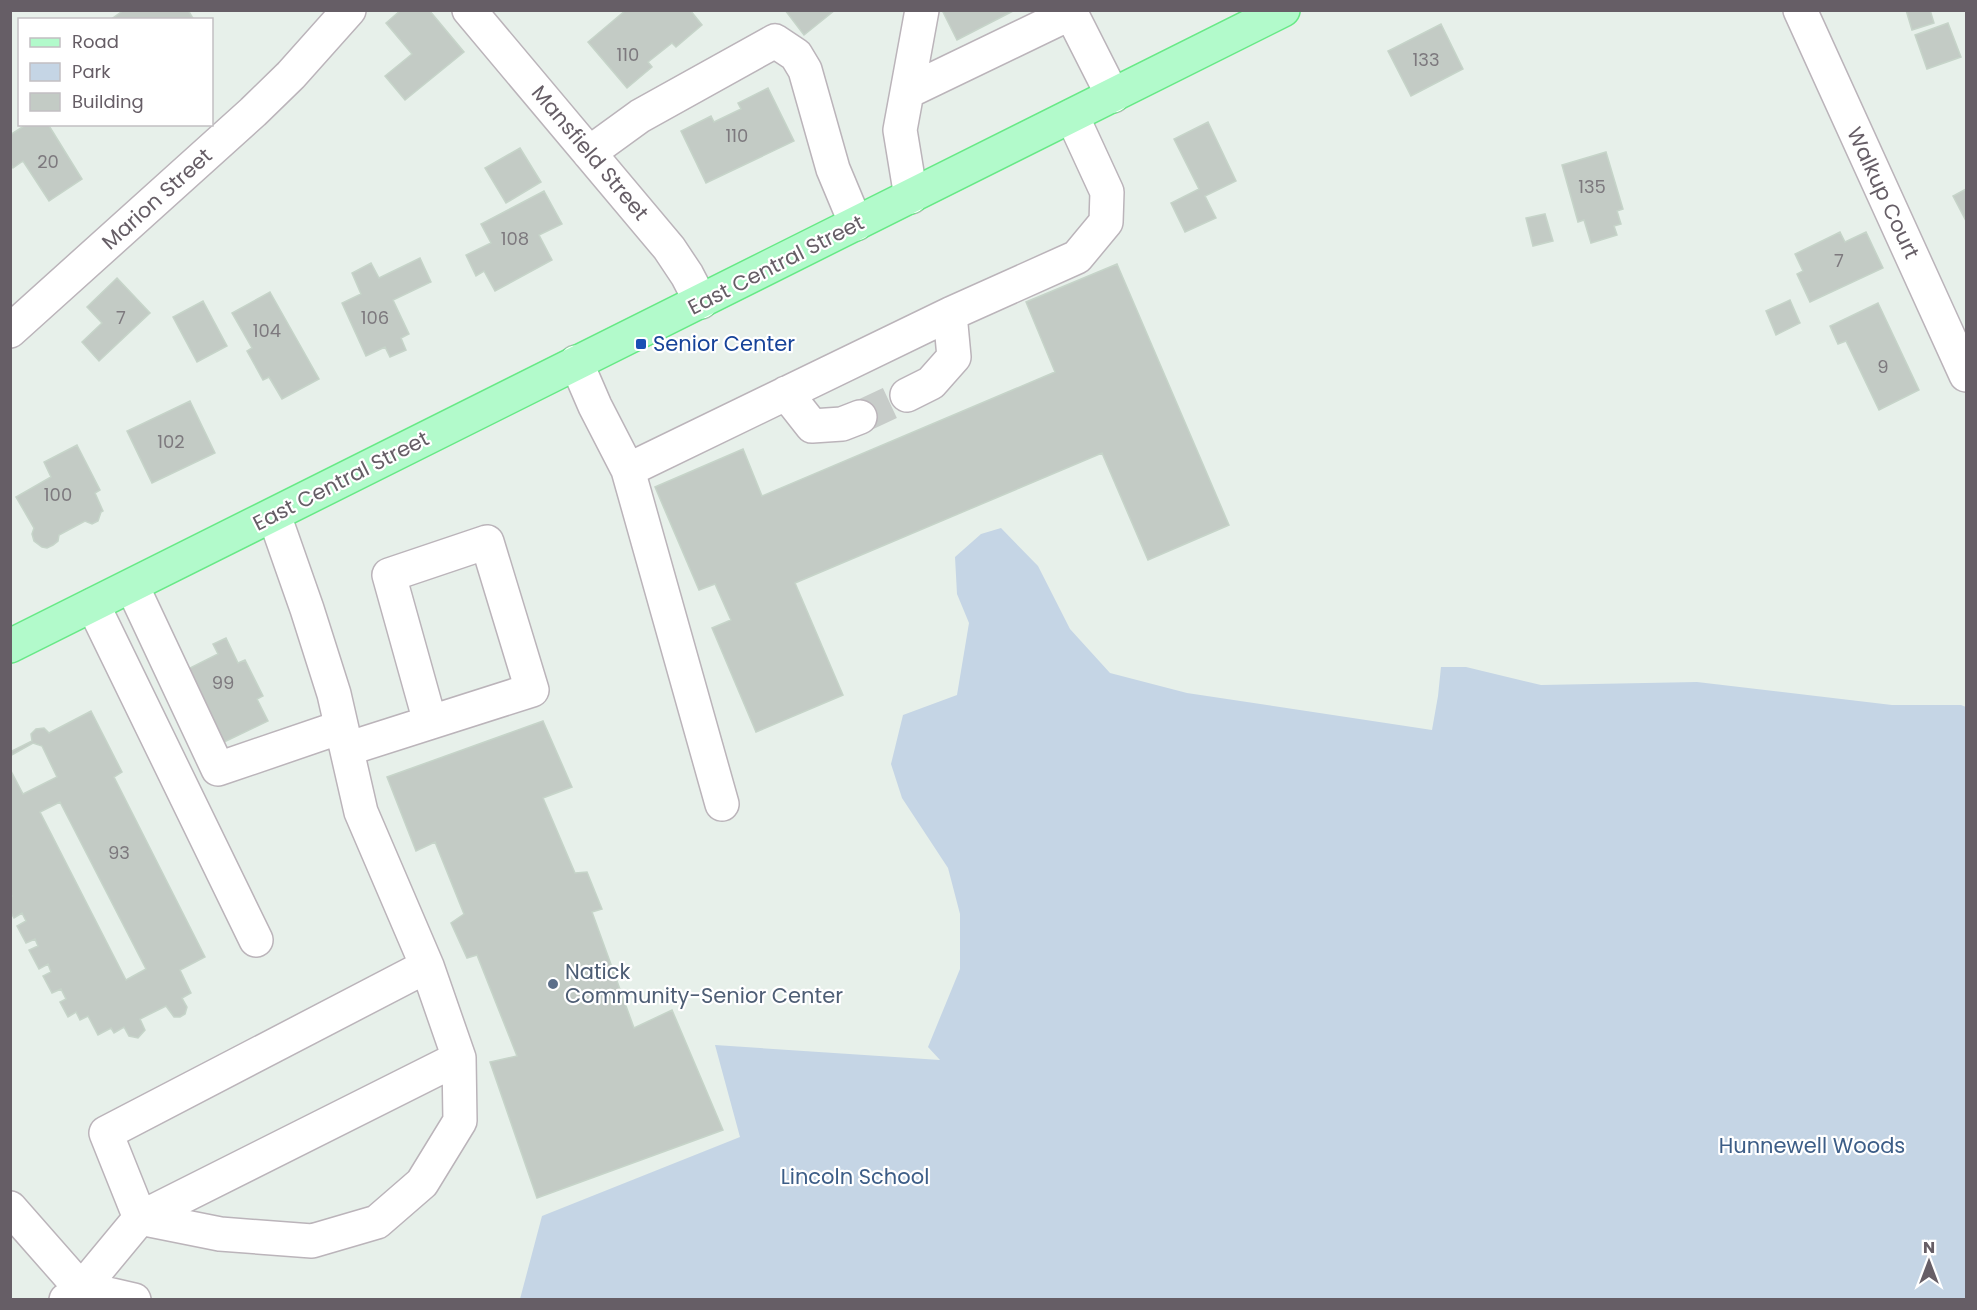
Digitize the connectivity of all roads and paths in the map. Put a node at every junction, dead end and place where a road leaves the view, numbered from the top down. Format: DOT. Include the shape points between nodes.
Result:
graph roads {
  1 [pos="350,10"];
  2 [pos="469,10"];
  3 [pos="922,10"];
  4 [pos="1283,10"];
  5 [pos="1800,10"];
  6 [pos="1070,12"];
  7 [pos="907,92"];
  8 [pos="1113,96"];
  9 [pos="1072,116"];
  10 [pos="589,153"];
  11 [pos="911,197"];
  12 [pos="856,224"];
  13 [pos="701,302"];
  14 [pos="950,314"];
  15 [pos="10,331"];
  16 [pos="576,362"];
  17 [pos="1966,375"];
  18 [pos="786,393"];
  19 [pos="907,395"];
  20 [pos="860,417"];
  21 [pos="628,470"];
  22 [pos="274,515"];
  23 [pos="132,586"];
  24 [pos="93,605"];
  25 [pos="10,646"];
  26 [pos="430,722"];
  27 [pos="344,738"];
  28 [pos="722,804"];
  29 [pos="256,939"];
  30 [pos="426,966"];
  31 [pos="459,1058"];
  32 [pos="10,1208"];
  33 [pos="140,1218"];
  34 [pos="80,1296"];
  35 [pos="134,1299"];
  1 -- 15 [label="street, Marion Street" via="253,112"];
  2 -- 10 [label="street, Mansfield Street"];
  3 -- 7 [label="street"];
  4 -- 8 [label="main road, East Central Street"];
  5 -- 17 [label="street, Walkup Court"];
  6 -- 7 [label="street"];
  6 -- 8 [label="street"];
  7 -- 11 [label="street" via="900,130"];
  8 -- 9 [label="main road, East Central Street"];
  9 -- 11 [label="main road, East Central Street"];
  9 -- 14 [label="street" via="1107,192 1106,222 1077,257"];
  10 -- 12 [label="street" via="640,116 775,41 796,55 805,70 833,169"];
  10 -- 13 [label="street, Mansfield Street" via="669,248"];
  11 -- 12 [label="main road, East Central Street"];
  12 -- 13 [label="main road, East Central Street"];
  13 -- 16 [label="main road, East Central Street"];
  14 -- 18 [label="street"];
  14 -- 19 [label="street" via="954,357 931,382"];
  16 -- 21 [label="street"];
  16 -- 22 [label="main road, East Central Street"];
  18 -- 20 [label="street" via="812,426 842,424"];
  18 -- 21 [label="street"];
  21 -- 28 [label="street"];
  22 -- 23 [label="main road, East Central Street"];
  22 -- 27 [label="street" via="307,609"];
  23 -- 24 [label="main road, East Central Street"];
  23 -- 27 [label="street" via="218,769"];
  24 -- 25 [label="main road, East Central Street"];
  24 -- 29 [label="street"];
  26 -- 26 [label="street" via="532,690 488,542 389,575"];
  26 -- 27 [label="street"];
  27 -- 30 [label="street" via="362,812"];
  30 -- 31 [label="street"];
  30 -- 33 [label="street" via="106,1133"];
  31 -- 33 [label="street"];
  31 -- 33 [label="street" via="460,1121 422,1183 377,1222 312,1241 220,1234"];
  32 -- 34 [label="street"];
  33 -- 34 [label="street"];
  34 -- 35 [label="street"];
}
